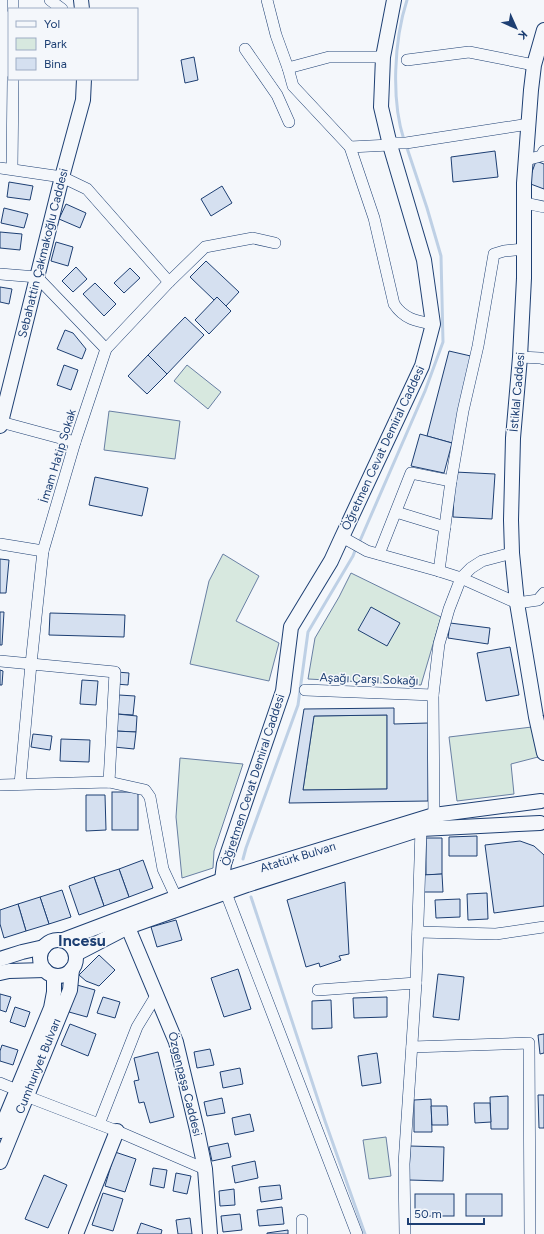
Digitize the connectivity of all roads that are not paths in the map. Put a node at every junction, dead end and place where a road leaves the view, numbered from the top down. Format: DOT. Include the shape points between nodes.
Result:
graph roads {
  1 [pos="50,0"];
  2 [pos="267,0"];
  3 [pos="394,0"];
  4 [pos="61,8"];
  5 [pos="544,30"];
  6 [pos="245,49"];
  7 [pos="383,57"];
  8 [pos="407,60"];
  9 [pos="534,64"];
  10 [pos="288,68"];
  11 [pos="13,80"];
  12 [pos="84,80"];
  13 [pos="294,86"];
  14 [pos="277,95"];
  15 [pos="289,122"];
  16 [pos="529,124"];
  17 [pos="392,144"];
  18 [pos="350,147"];
  19 [pos="544,151"];
  20 [pos="526,160"];
  21 [pos="0,168"];
  22 [pos="12,169"];
  23 [pos="62,177"];
  24 [pos="525,203"];
  25 [pos="544,207"];
  26 [pos="275,243"];
  27 [pos="524,249"];
  28 [pos="0,274"];
  29 [pos="37,277"];
  30 [pos="169,282"];
  31 [pos="433,324"];
  32 [pos="106,349"];
  33 [pos="520,357"];
  34 [pos="544,359"];
  35 [pos="0,424"];
  36 [pos="75,442"];
  37 [pos="451,481"];
  38 [pos="396,512"];
  39 [pos="445,527"];
  40 [pos="346,539"];
  41 [pos="0,544"];
  42 [pos="43,551"];
  43 [pos="512,553"];
  44 [pos="378,554"];
  45 [pos="439,571"];
  46 [pos="461,578"];
  47 [pos="544,593"];
  48 [pos="517,603"];
  49 [pos="0,661"];
  50 [pos="31,664"];
  51 [pos="305,690"];
  52 [pos="433,694"];
  53 [pos="544,753"];
  54 [pos="109,782"];
  55 [pos="20,784"];
  56 [pos="0,785"];
  57 [pos="543,800"];
  58 [pos="430,824"];
  59 [pos="542,824"];
  60 [pos="224,887"];
  61 [pos="176,897"];
  62 [pos="126,922"];
  63 [pos="544,927"];
  64 [pos="418,932"];
  65 [pos="62,940"];
  66 [pos="44,947"];
  67 [pos="76,954"];
  68 [pos="0,959"];
  69 [pos="72,969"];
  70 [pos="49,973"];
  71 [pos="0,974"];
  72 [pos="416,983"];
  73 [pos="318,990"];
  74 [pos="157,994"];
  75 [pos="412,1048"];
  76 [pos="0,1083"];
  77 [pos="22,1093"];
  78 [pos="99,1124"];
  79 [pos="0,1131"];
  80 [pos="117,1131"];
  81 [pos="0,1162"];
  82 [pos="205,1169"];
  83 [pos="302,1220"];
  84 [pos="76,1234"];
  85 [pos="210,1234"];
  86 [pos="302,1234"];
  87 [pos="357,1234"];
  88 [pos="405,1234"];
  89 [pos="530,1234"];
  1 -- 4 [label="street"];
  2 -- 10 [label="street"];
  3 -- 7 [label="main road, Öğretmen Cevat Demiral Caddesi"];
  5 -- 9 [label="main road, İstiklal Caddesi"];
  6 -- 14 [label="street"];
  7 -- 10 [label="street" via="329,57"];
  7 -- 17 [label="main road, Öğretmen Cevat Demiral Caddesi" via="381,106"];
  8 -- 9 [label="street" via="469,52"];
  9 -- 16 [label="main road, İstiklal Caddesi"];
  10 -- 13 [label="street"];
  11 -- 22 [label="street"];
  12 -- 23 [label="main road, Sebahattin Çakmakoğlu Caddesi" via="83,100"];
  13 -- 14 [label="street"];
  13 -- 18 [label="street"];
  14 -- 15 [label="street"];
  16 -- 17 [label="street"];
  16 -- 20 [label="main road, İstiklal Caddesi"];
  17 -- 18 [label="street"];
  17 -- 31 [label="main road, Öğretmen Cevat Demiral Caddesi" via="424,260"];
  18 -- 31 [label="street" via="374,218 394,304 409,318"];
  19 -- 20 [label="street" via="541,156"];
  20 -- 24 [label="main road, İstiklal Caddesi"];
  21 -- 22 [label="street"];
  22 -- 23 [label="street"];
  23 -- 29 [label="main road, Sebahattin Çakmakoğlu Caddesi"];
  23 -- 30 [label="street" via="87,189"];
  24 -- 25 [label="street"];
  24 -- 27 [label="main road, İstiklal Caddesi"];
  26 -- 30 [label="street, İmam Hatip Sokak" via="253,238 205,247"];
  27 -- 33 [label="main road, İstiklal Caddesi"];
  27 -- 37 [label="street" via="494,254"];
  28 -- 29 [label="street"];
  29 -- 32 [label="street"];
  29 -- 35 [label="main road, Sebahattin Çakmakoğlu Caddesi"];
  30 -- 32 [label="street, İmam Hatip Sokak"];
  31 -- 40 [label="main road, Öğretmen Cevat Demiral Caddesi" via="422,366"];
  32 -- 36 [label="street, İmam Hatip Sokak"];
  33 -- 34 [label="street"];
  33 -- 43 [label="main road, İstiklal Caddesi" via="513,438"];
  35 -- 36 [label="street"];
  36 -- 42 [label="street, İmam Hatip Sokak"];
  37 -- 38 [label="street" via="411,473"];
  37 -- 39 [label="street"];
  38 -- 39 [label="street"];
  38 -- 44 [label="street"];
  39 -- 45 [label="street"];
  40 -- 44 [label="street"];
  40 -- 60 [label="main road, Öğretmen Cevat Demiral Caddesi" via="292,627 283,691 224,864"];
  41 -- 42 [label="street"];
  42 -- 50 [label="street, İmam Hatip Sokak"];
  43 -- 46 [label="street" via="482,561"];
  43 -- 48 [label="main road, İstiklal Caddesi"];
  44 -- 45 [label="street"];
  45 -- 46 [label="street"];
  46 -- 48 [label="street"];
  46 -- 52 [label="street" via="439,644"];
  47 -- 48 [label="street" via="538,600"];
  48 -- 53 [label="main road, İstiklal Caddesi"];
  49 -- 50 [label="street"];
  50 -- 54 [label="street" via="115,672"];
  50 -- 55 [label="street, İmam Hatip Sokak"];
  51 -- 52 [label="street, Aşağı Çarşı Sokağı"];
  52 -- 58 [label="street"];
  54 -- 55 [label="street"];
  54 -- 61 [label="street" via="145,790 150,797 163,869"];
  55 -- 56 [label="street"];
  57 -- 58 [label="main road, Atatürk Bulvarı"];
  57 -- 59 [label="main road, Atatürk Bulvarı" via="536,809 537,818"];
  58 -- 59 [label="main road, Atatürk Bulvarı"];
  58 -- 60 [label="main road, Atatürk Bulvarı" via="247,885"];
  58 -- 64 [label="street"];
  60 -- 61 [label="main road, Atatürk Bulvarı"];
  60 -- 62 [label="main road, Atatürk Bulvarı" via="190,904"];
  60 -- 87 [label="street"];
  61 -- 62 [label="main road, Atatürk Bulvarı"];
  62 -- 65 [label="main road, Atatürk Bulvarı" via="78,933"];
  62 -- 67 [label="main road, Atatürk Bulvarı"];
  62 -- 74 [label="main road, Özgenpaşa Caddesi"];
  63 -- 64 [label="street" via="496,934"];
  64 -- 72 [label="street"];
  65 -- 66 [label="main road" via="52,941"];
  65 -- 67 [label="main road" via="71,945"];
  66 -- 68 [label="main road"];
  66 -- 70 [label="main road" via="40,961"];
  67 -- 69 [label="main road"];
  69 -- 70 [label="main road" via="64,975"];
  69 -- 77 [label="main road, Cumhuriyet Bulvarı" via="70,990"];
  70 -- 71 [label="main road" via="9,971"];
  70 -- 77 [label="main road, Cumhuriyet Bulvarı" via="54,992 51,1008"];
  72 -- 73 [label="street"];
  72 -- 75 [label="street"];
  74 -- 78 [label="street" via="137,1027"];
  74 -- 82 [label="main road, Özgenpaşa Caddesi" via="176,1042"];
  75 -- 88 [label="street" via="404,1164"];
  75 -- 89 [label="street" via="528,1043"];
  76 -- 77 [label="street"];
  77 -- 78 [label="street"];
  77 -- 79 [label="main road, Cumhuriyet Bulvarı"];
  77 -- 81 [label="main road, Cumhuriyet Bulvarı"];
  78 -- 80 [label="street"];
  80 -- 82 [label="street"];
  80 -- 84 [label="main road"];
  82 -- 85 [label="main road, Özgenpaşa Caddesi"];
  83 -- 86 [label="street"];
}
